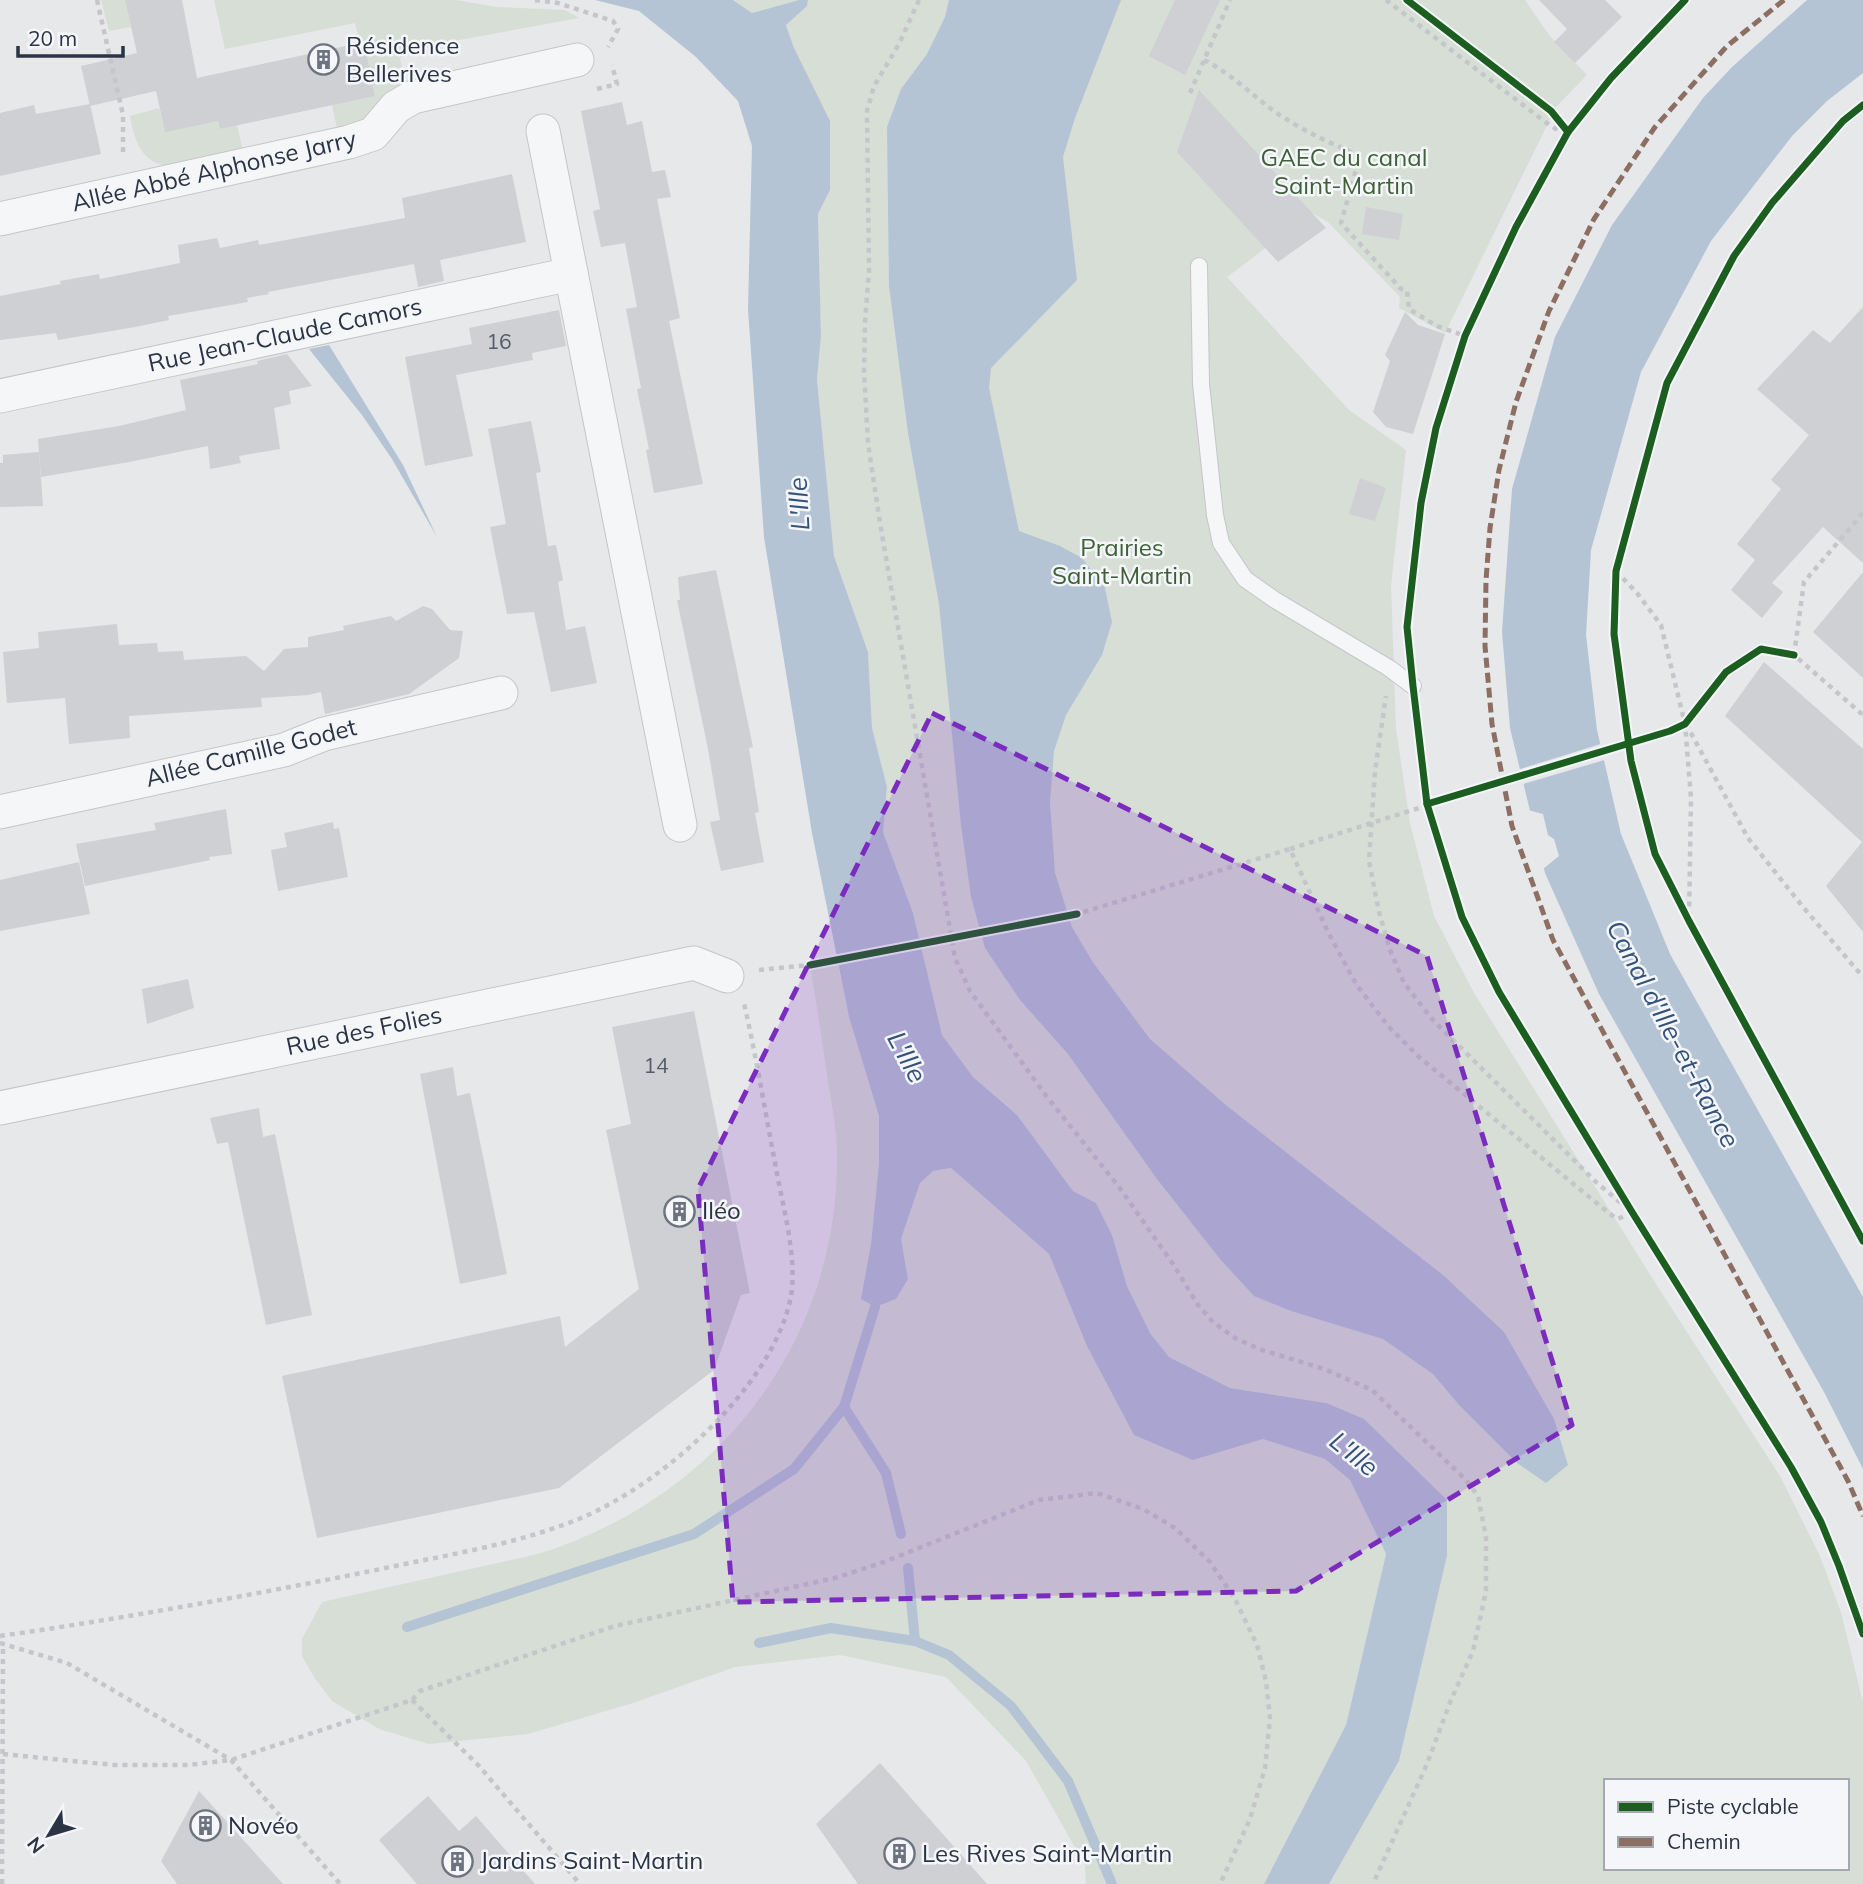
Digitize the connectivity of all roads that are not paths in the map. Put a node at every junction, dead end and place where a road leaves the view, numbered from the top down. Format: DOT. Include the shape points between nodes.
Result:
graph roads {
  1 [pos="592,54"];
  2 [pos="543,131"];
  3 [pos="0,219"];
  4 [pos="1199,266"];
  5 [pos="571,274"];
  6 [pos="0,396"];
  7 [pos="1413,686"];
  8 [pos="501,693"];
  9 [pos="0,812"];
  10 [pos="680,825"];
  11 [pos="727,976"];
  12 [pos="0,1108"];
  1 -- 3 [label="street, Allée Abbé Alphonse Jarry" via="414,97 396,107 373,134 349,142"];
  2 -- 5 [label="street"];
  4 -- 7 [label="lane" via="1201,384 1221,543 1245,579"];
  5 -- 6 [label="street, Rue Jean-Claude Camors"];
  5 -- 10 [label="street"];
  8 -- 9 [label="street, Allée Camille Godet" via="324,734 284,750"];
  11 -- 12 [label="street, Rue des Folies" via="694,963"];
}
